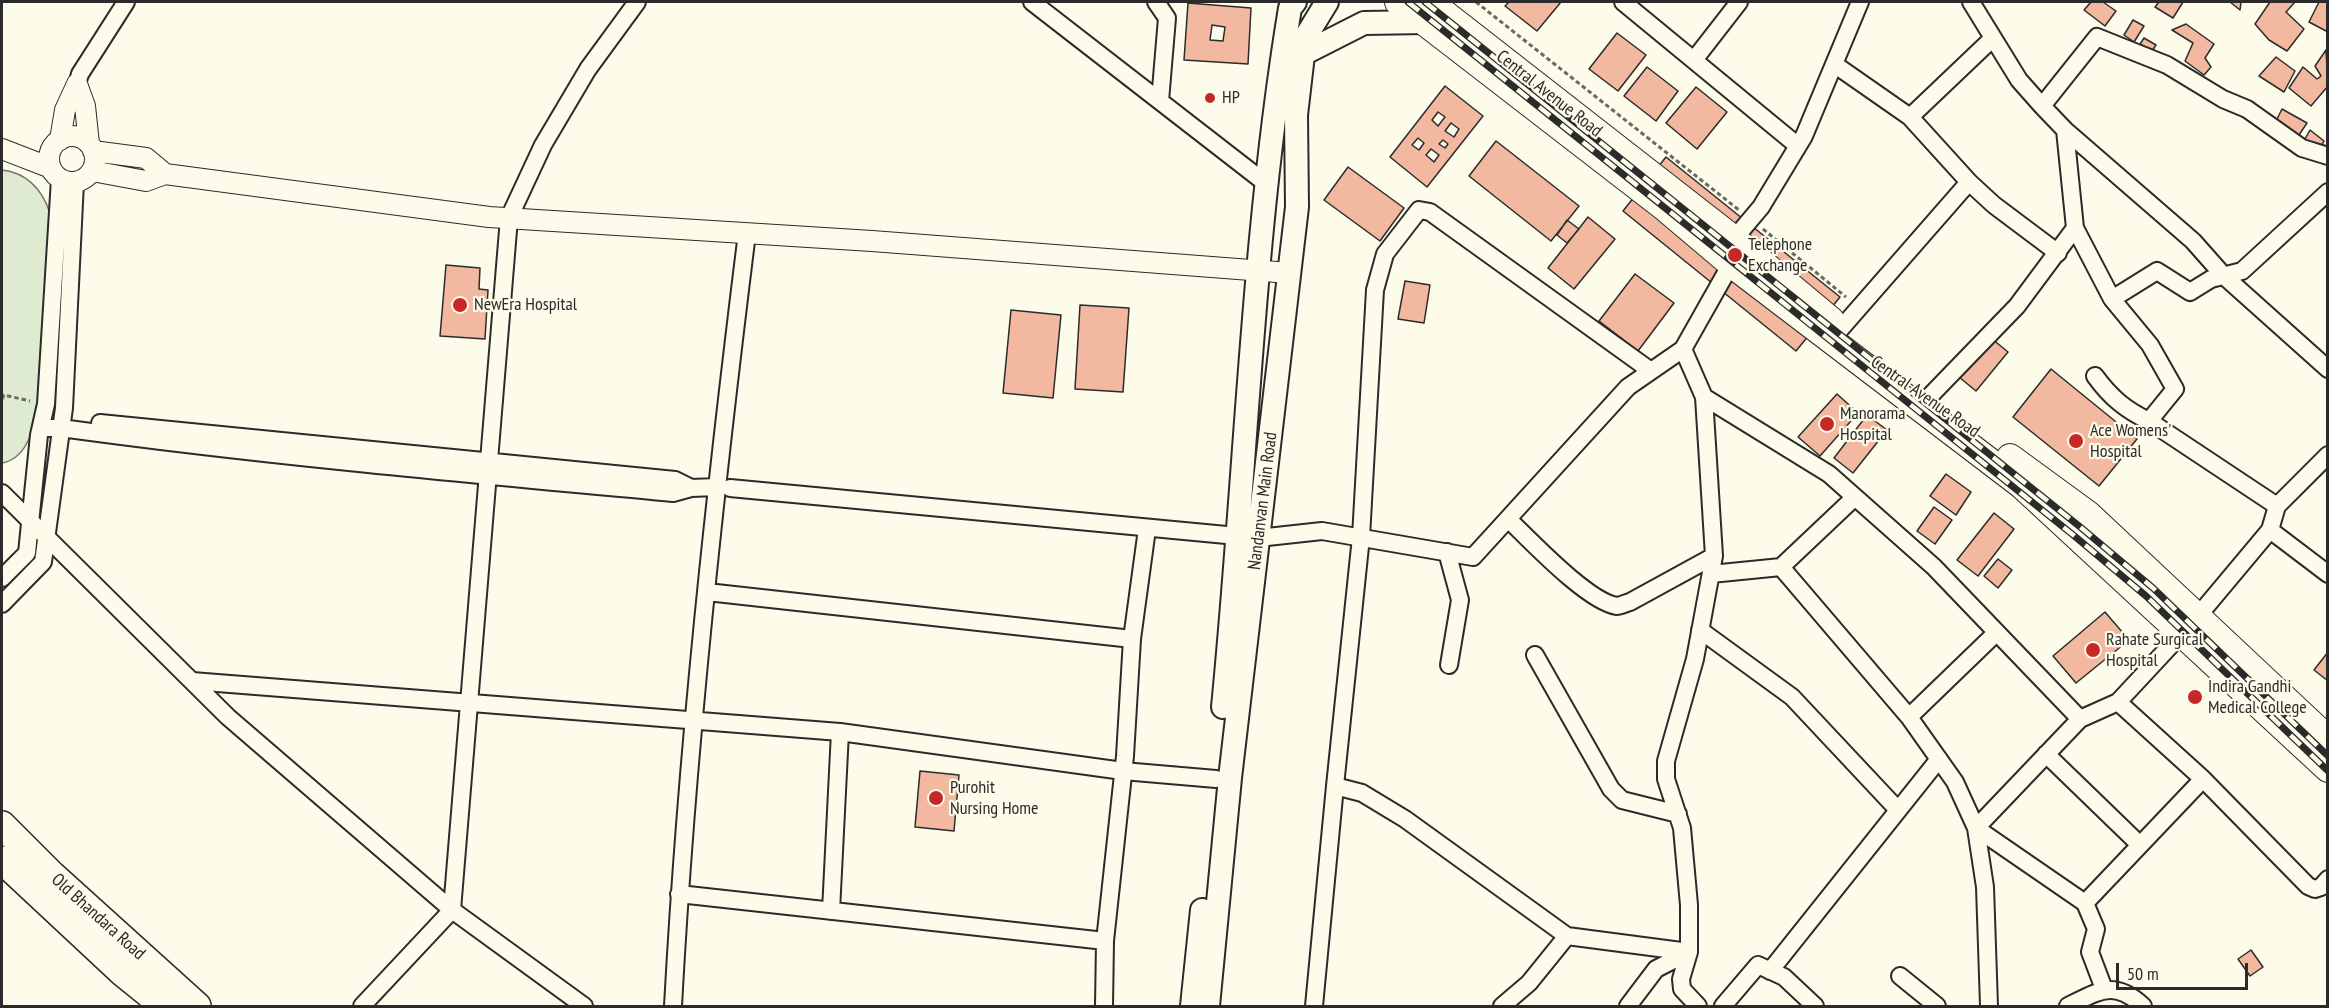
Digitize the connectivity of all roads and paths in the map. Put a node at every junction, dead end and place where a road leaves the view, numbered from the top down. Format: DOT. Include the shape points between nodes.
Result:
graph roads {
  1 [pos="126,2"];
  2 [pos="637,2"];
  3 [pos="1032,2"];
  4 [pos="1156,2"];
  5 [pos="1327,2"];
  6 [pos="1398,2"];
  7 [pos="1476,2"];
  8 [pos="1623,2"];
  9 [pos="1739,2"];
  10 [pos="1860,2"];
  11 [pos="1971,2"];
  12 [pos="1291,4"];
  13 [pos="1430,7"];
  14 [pos="1993,38"];
  15 [pos="1303,54"];
  16 [pos="1694,60"];
  17 [pos="1834,64"];
  18 [pos="77,84"];
  19 [pos="1160,101"];
  20 [pos="2042,106"];
  21 [pos="1910,117"];
  22 [pos="2065,130"];
  23 [pos="56,144"];
  24 [pos="1798,146"];
  25 [pos="2,148"];
  26 [pos="91,148"];
  27 [pos="2328,156"];
  28 [pos="92,171"];
  29 [pos="165,174"];
  30 [pos="62,176"];
  31 [pos="1969,182"];
  32 [pos="1268,185"];
  33 [pos="2328,192"];
  34 [pos="508,218"];
  35 [pos="1750,219"];
  36 [pos="2075,228"];
  37 [pos="747,233"];
  38 [pos="1734,239"];
  39 [pos="2058,254"];
  40 [pos="1731,264"];
  41 [pos="1259,271"];
  42 [pos="1290,273"];
  43 [pos="2224,276"];
  44 [pos="2112,299"];
  45 [pos="1836,328"];
  46 [pos="1683,349"];
  47 [pos="2328,369"];
  48 [pos="1651,371"];
  49 [pos="2095,376"];
  50 [pos="1704,397"];
  51 [pos="1929,397"];
  52 [pos="2149,421"];
  53 [pos="42,422"];
  54 [pos="62,424"];
  55 [pos="2328,455"];
  56 [pos="486,469"];
  57 [pos="723,488"];
  58 [pos="2,493"];
  59 [pos="1855,497"];
  60 [pos="2277,506"];
  61 [pos="1508,519"];
  62 [pos="28,522"];
  63 [pos="1148,529"];
  64 [pos="2270,530"];
  65 [pos="46,536"];
  66 [pos="1248,537"];
  67 [pos="1361,537"];
  68 [pos="1447,552"];
  69 [pos="1714,556"];
  70 [pos="1781,567"];
  71 [pos="1710,574"];
  72 [pos="2328,574"];
  73 [pos="2,578"];
  74 [pos="706,592"];
  75 [pos="2,604"];
  76 [pos="2190,625"];
  77 [pos="1700,630"];
  78 [pos="1996,633"];
  79 [pos="1132,639"];
  80 [pos="1535,656"];
  81 [pos="1449,665"];
  82 [pos="192,681"];
  83 [pos="468,702"];
  84 [pos="2118,702"];
  85 [pos="1909,717"];
  86 [pos="2080,719"];
  87 [pos="695,720"];
  88 [pos="840,732"];
  89 [pos="2328,739"];
  90 [pos="2046,754"];
  91 [pos="1939,759"];
  92 [pos="2328,768"];
  93 [pos="1123,771"];
  94 [pos="1216,779"];
  95 [pos="2203,779"];
  96 [pos="1335,786"];
  97 [pos="1898,810"];
  98 [pos="1678,814"];
  99 [pos="2,825"];
  100 [pos="1976,828"];
  101 [pos="2140,845"];
  102 [pos="2,860"];
  103 [pos="2328,879"];
  104 [pos="679,894"];
  105 [pos="2085,903"];
  106 [pos="452,910"];
  107 [pos="831,911"];
  108 [pos="1567,936"];
  109 [pos="1105,941"];
  110 [pos="1689,952"];
  111 [pos="1770,971"];
  112 [pos="1900,976"];
  113 [pos="2104,989"];
  114 [pos="164,1006"];
  115 [pos="197,1006"];
  116 [pos="362,1006"];
  117 [pos="584,1006"];
  118 [pos="673,1006"];
  119 [pos="1104,1006"];
  120 [pos="1192,1006"];
  121 [pos="1208,1006"];
  122 [pos="1314,1006"];
  123 [pos="1502,1006"];
  124 [pos="1628,1006"];
  125 [pos="1698,1006"];
  126 [pos="1723,1006"];
  127 [pos="1815,1006"];
  128 [pos="1937,1006"];
  129 [pos="1989,1006"];
  130 [pos="2068,1006"];
  131 [pos="2143,1006"];
  1 -- 18 [label="street"];
  2 -- 34 [label="street" via="588,69 543,145"];
  3 -- 19 [label="street"];
  4 -- 19 [label="street" via="1167,18"];
  5 -- 15 [label="main road, Nandanvan Main Road" via="1305,38"];
  6 -- 13 [label="main road"];
  7 -- 35 [label="path"];
  8 -- 16 [label="street"];
  9 -- 16 [label="street"];
  10 -- 17 [label="street"];
  11 -- 14 [label="street"];
  12 -- 32 [label="main road" via="1277,87"];
  13 -- 15 [label="main road" via="1364,23"];
  13 -- 38 [label="main road, Central Avenue Road"];
  13 -- 40 [label="main road" via="1551,122"];
  14 -- 20 [label="street" via="2019,80"];
  14 -- 21 [label="street"];
  15 -- 42 [label="main road, Nandanvan Main Road" via="1296,115 1297,207"];
  16 -- 24 [label="street"];
  17 -- 21 [label="street"];
  17 -- 24 [label="street"];
  18 -- 23 [label="street"];
  18 -- 26 [label="street" via="85,106"];
  19 -- 32 [label="street"];
  20 -- 22 [label="street"];
  20 -- 27 [label="street" via="2097,37 2167,64 2223,99 2247,109 2302,148"];
  21 -- 31 [label="street"];
  22 -- 36 [label="street"];
  22 -- 43 [label="street" via="2193,241"];
  23 -- 25 [label="street"];
  23 -- 26 [label="street" via="72,136"];
  23 -- 30 [label="street"];
  24 -- 35 [label="street"];
  25 -- 30 [label="street"];
  26 -- 28 [label="street"];
  26 -- 29 [label="street" via="146,158"];
  28 -- 29 [label="street" via="146,181"];
  28 -- 30 [label="street" via="87,176"];
  29 -- 34 [label="street"];
  30 -- 53 [label="street"];
  30 -- 54 [label="street"];
  31 -- 39 [label="street"];
  31 -- 45 [label="street"];
  32 -- 41 [label="main road"];
  33 -- 43 [label="street" via="2242,271"];
  34 -- 37 [label="street"];
  34 -- 56 [label="street"];
  35 -- 38 [label="street"];
  35 -- 45 [label="path" via="1851,301"];
  36 -- 39 [label="street"];
  36 -- 44 [label="street"];
  37 -- 41 [label="street"];
  37 -- 57 [label="street"];
  38 -- 40 [label="street"];
  38 -- 45 [label="main road, Central Avenue Road"];
  39 -- 51 [label="street" via="2017,306"];
  40 -- 46 [label="street"];
  40 -- 76 [label="main road" via="2021,485"];
  41 -- 42 [label="street"];
  41 -- 66 [label="main road"];
  42 -- 66 [label="main road, Nandanvan Main Road"];
  43 -- 44 [label="street" via="2190,292 2157,271"];
  43 -- 47 [label="street"];
  44 -- 52 [label="street" via="2150,345 2175,389"];
  45 -- 51 [label="main road, Central Avenue Road" via="1897,381"];
  46 -- 48 [label="street"];
  46 -- 50 [label="street"];
  48 -- 61 [label="street" via="1628,387"];
  48 -- 67 [label="street" via="1430,212 1419,210 1385,254 1375,290"];
  49 -- 52 [label="street" via="2110,397"];
  50 -- 59 [label="street" via="1830,474"];
  50 -- 69 [label="street"];
  51 -- 76 [label="main road, Central Avenue Road" via="2088,514"];
  52 -- 60 [label="street"];
  53 -- 54 [label="street"];
  53 -- 62 [label="street"];
  54 -- 56 [label="street"];
  54 -- 65 [label="street"];
  55 -- 60 [label="street"];
  56 -- 57 [label="street" via="675,480 691,488"];
  56 -- 83 [label="street"];
  57 -- 63 [label="street"];
  57 -- 74 [label="street"];
  58 -- 62 [label="street"];
  59 -- 70 [label="street"];
  59 -- 78 [label="street" via="1934,567"];
  60 -- 64 [label="street"];
  61 -- 68 [label="street" via="1473,557"];
  61 -- 69 [label="street" via="1563,572 1617,606"];
  62 -- 65 [label="street"];
  62 -- 73 [label="street" via="27,553"];
  63 -- 66 [label="street"];
  63 -- 79 [label="street"];
  64 -- 72 [label="street"];
  64 -- 76 [label="street"];
  65 -- 75 [label="street" via="43,562"];
  65 -- 82 [label="street"];
  66 -- 67 [label="street" via="1322,531"];
  66 -- 94 [label="main road"];
  66 -- 121 [label="main road, Nandanvan Main Road"];
  67 -- 68 [label="street"];
  67 -- 96 [label="street"];
  68 -- 81 [label="street" via="1460,600"];
  69 -- 71 [label="street"];
  70 -- 71 [label="street"];
  70 -- 85 [label="street"];
  71 -- 77 [label="street"];
  74 -- 79 [label="street"];
  74 -- 87 [label="street"];
  76 -- 84 [label="street"];
  76 -- 89 [label="main road, Central Avenue Road"];
  76 -- 92 [label="main road"];
  77 -- 97 [label="street" via="1792,697"];
  77 -- 98 [label="street" via="1666,761 1666,778"];
  78 -- 85 [label="street"];
  78 -- 86 [label="street"];
  79 -- 93 [label="street"];
  80 -- 98 [label="street" via="1611,789 1622,800"];
  82 -- 83 [label="street"];
  82 -- 106 [label="street" via="228,717"];
  83 -- 87 [label="street"];
  83 -- 106 [label="street"];
  84 -- 86 [label="street"];
  84 -- 95 [label="street"];
  85 -- 91 [label="street"];
  86 -- 90 [label="street"];
  87 -- 88 [label="street"];
  87 -- 104 [label="street"];
  88 -- 93 [label="street"];
  88 -- 107 [label="street"];
  90 -- 100 [label="street"];
  90 -- 101 [label="street"];
  91 -- 97 [label="street"];
  91 -- 100 [label="street" via="1955,782"];
  93 -- 94 [label="street"];
  93 -- 109 [label="street"];
  94 -- 120 [label="main road"];
  95 -- 101 [label="street"];
  95 -- 103 [label="street" via="2308,886 2321,887"];
  96 -- 108 [label="street" via="1362,793 1405,819"];
  96 -- 122 [label="street"];
  97 -- 111 [label="street"];
  98 -- 110 [label="street" via="1685,856"];
  99 -- 115 [label="highway, Old Bhandara Road"];
  100 -- 105 [label="street"];
  100 -- 129 [label="street" via="1985,887"];
  101 -- 105 [label="street"];
  102 -- 114 [label="highway"];
  104 -- 107 [label="street"];
  104 -- 118 [label="street"];
  105 -- 113 [label="street" via="2096,929 2090,952"];
  106 -- 116 [label="street"];
  106 -- 117 [label="street"];
  107 -- 109 [label="street"];
  108 -- 110 [label="street"];
  108 -- 123 [label="street" via="1529,983"];
  109 -- 119 [label="street"];
  110 -- 124 [label="street" via="1656,969"];
  110 -- 125 [label="street" via="1682,989"];
  111 -- 126 [label="street" via="1758,965"];
  111 -- 127 [label="street" via="1784,977"];
  112 -- 128 [label="street"];
  113 -- 130 [label="street"];
  113 -- 131 [label="street" via="2130,995"];
}
